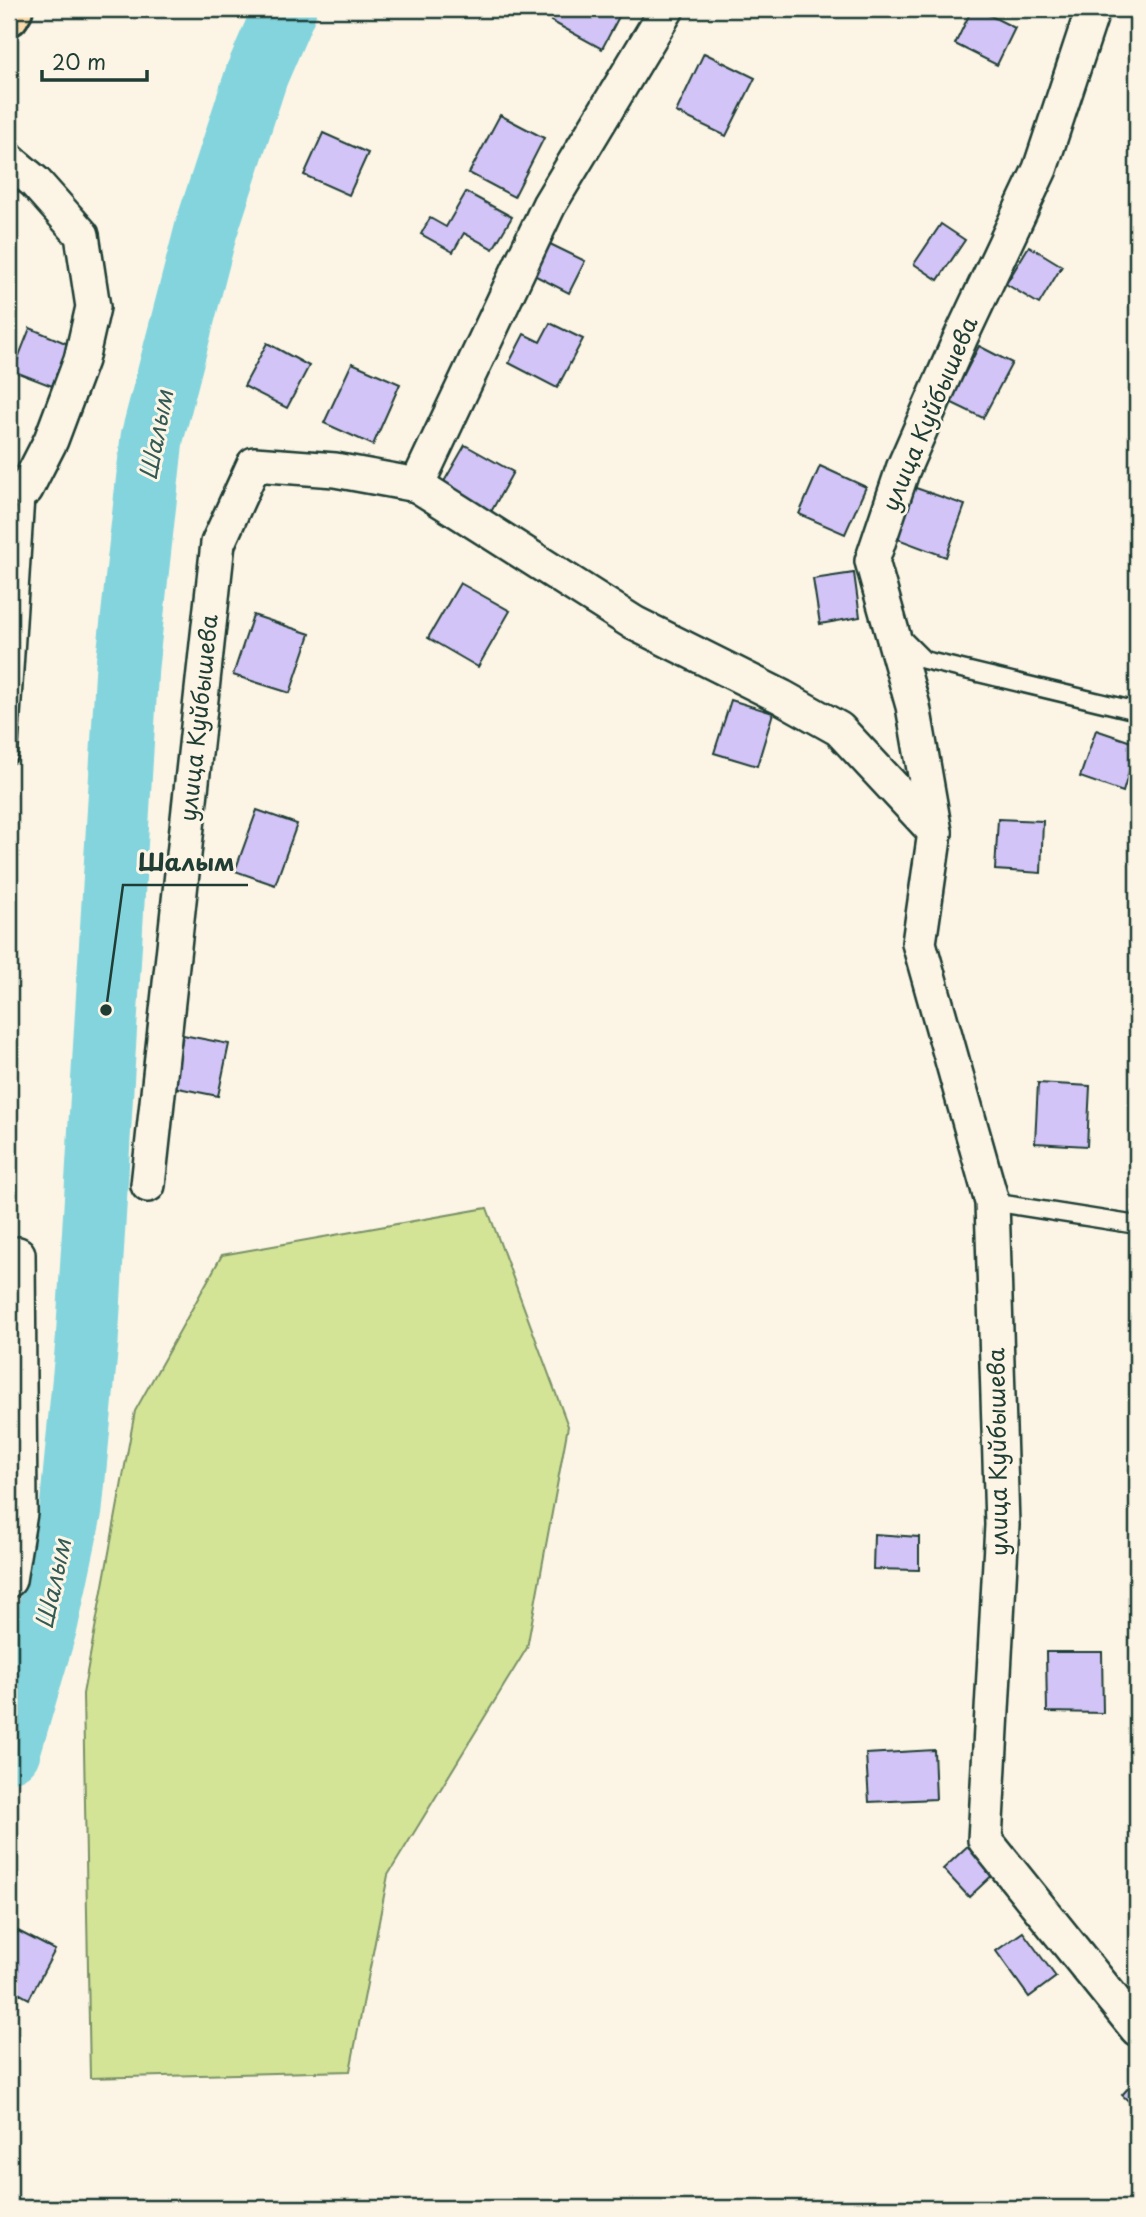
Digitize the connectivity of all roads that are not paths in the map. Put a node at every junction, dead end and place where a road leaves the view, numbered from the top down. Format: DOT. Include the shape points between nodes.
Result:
graph roads {
  1 [pos="13,9"];
  2 [pos="667,9"];
  3 [pos="1093,9"];
  4 [pos="9,16"];
  5 [pos="9,160"];
  6 [pos="417,485"];
  7 [pos="26,489"];
  8 [pos="890,626"];
  9 [pos="1137,711"];
  10 [pos="9,755"];
  11 [pos="935,832"];
  12 [pos="148,1185"];
  13 [pos="992,1202"];
  14 [pos="1137,1225"];
  15 [pos="18,1254"];
  16 [pos="9,1580"];
  17 [pos="1137,2029"];
  1 -- 4 [label="main road"];
  2 -- 6 [label="street" via="549,205"];
  3 -- 8 [label="street, улица Куйбышева" via="1040,169 903,469 872,561"];
  5 -- 7 [label="street" via="82,235 93,307 81,360 51,440"];
  6 -- 11 [label="street, улица Куйбышева" via="634,623 839,729"];
  6 -- 12 [label="street, улица Куйбышева" via="335,470 254,464 218,543"];
  7 -- 10 [label="lane"];
  8 -- 9 [label="lane" via="924,660"];
  8 -- 11 [label="street, улица Куйбышева" via="913,706"];
  11 -- 13 [label="street, улица Куйбышева" via="919,943"];
  13 -- 14 [label="lane"];
  13 -- 17 [label="street, улица Куйбышева" via="1002,1525 985,1840"];
  15 -- 16 [label="street" via="20,1513"];
}
